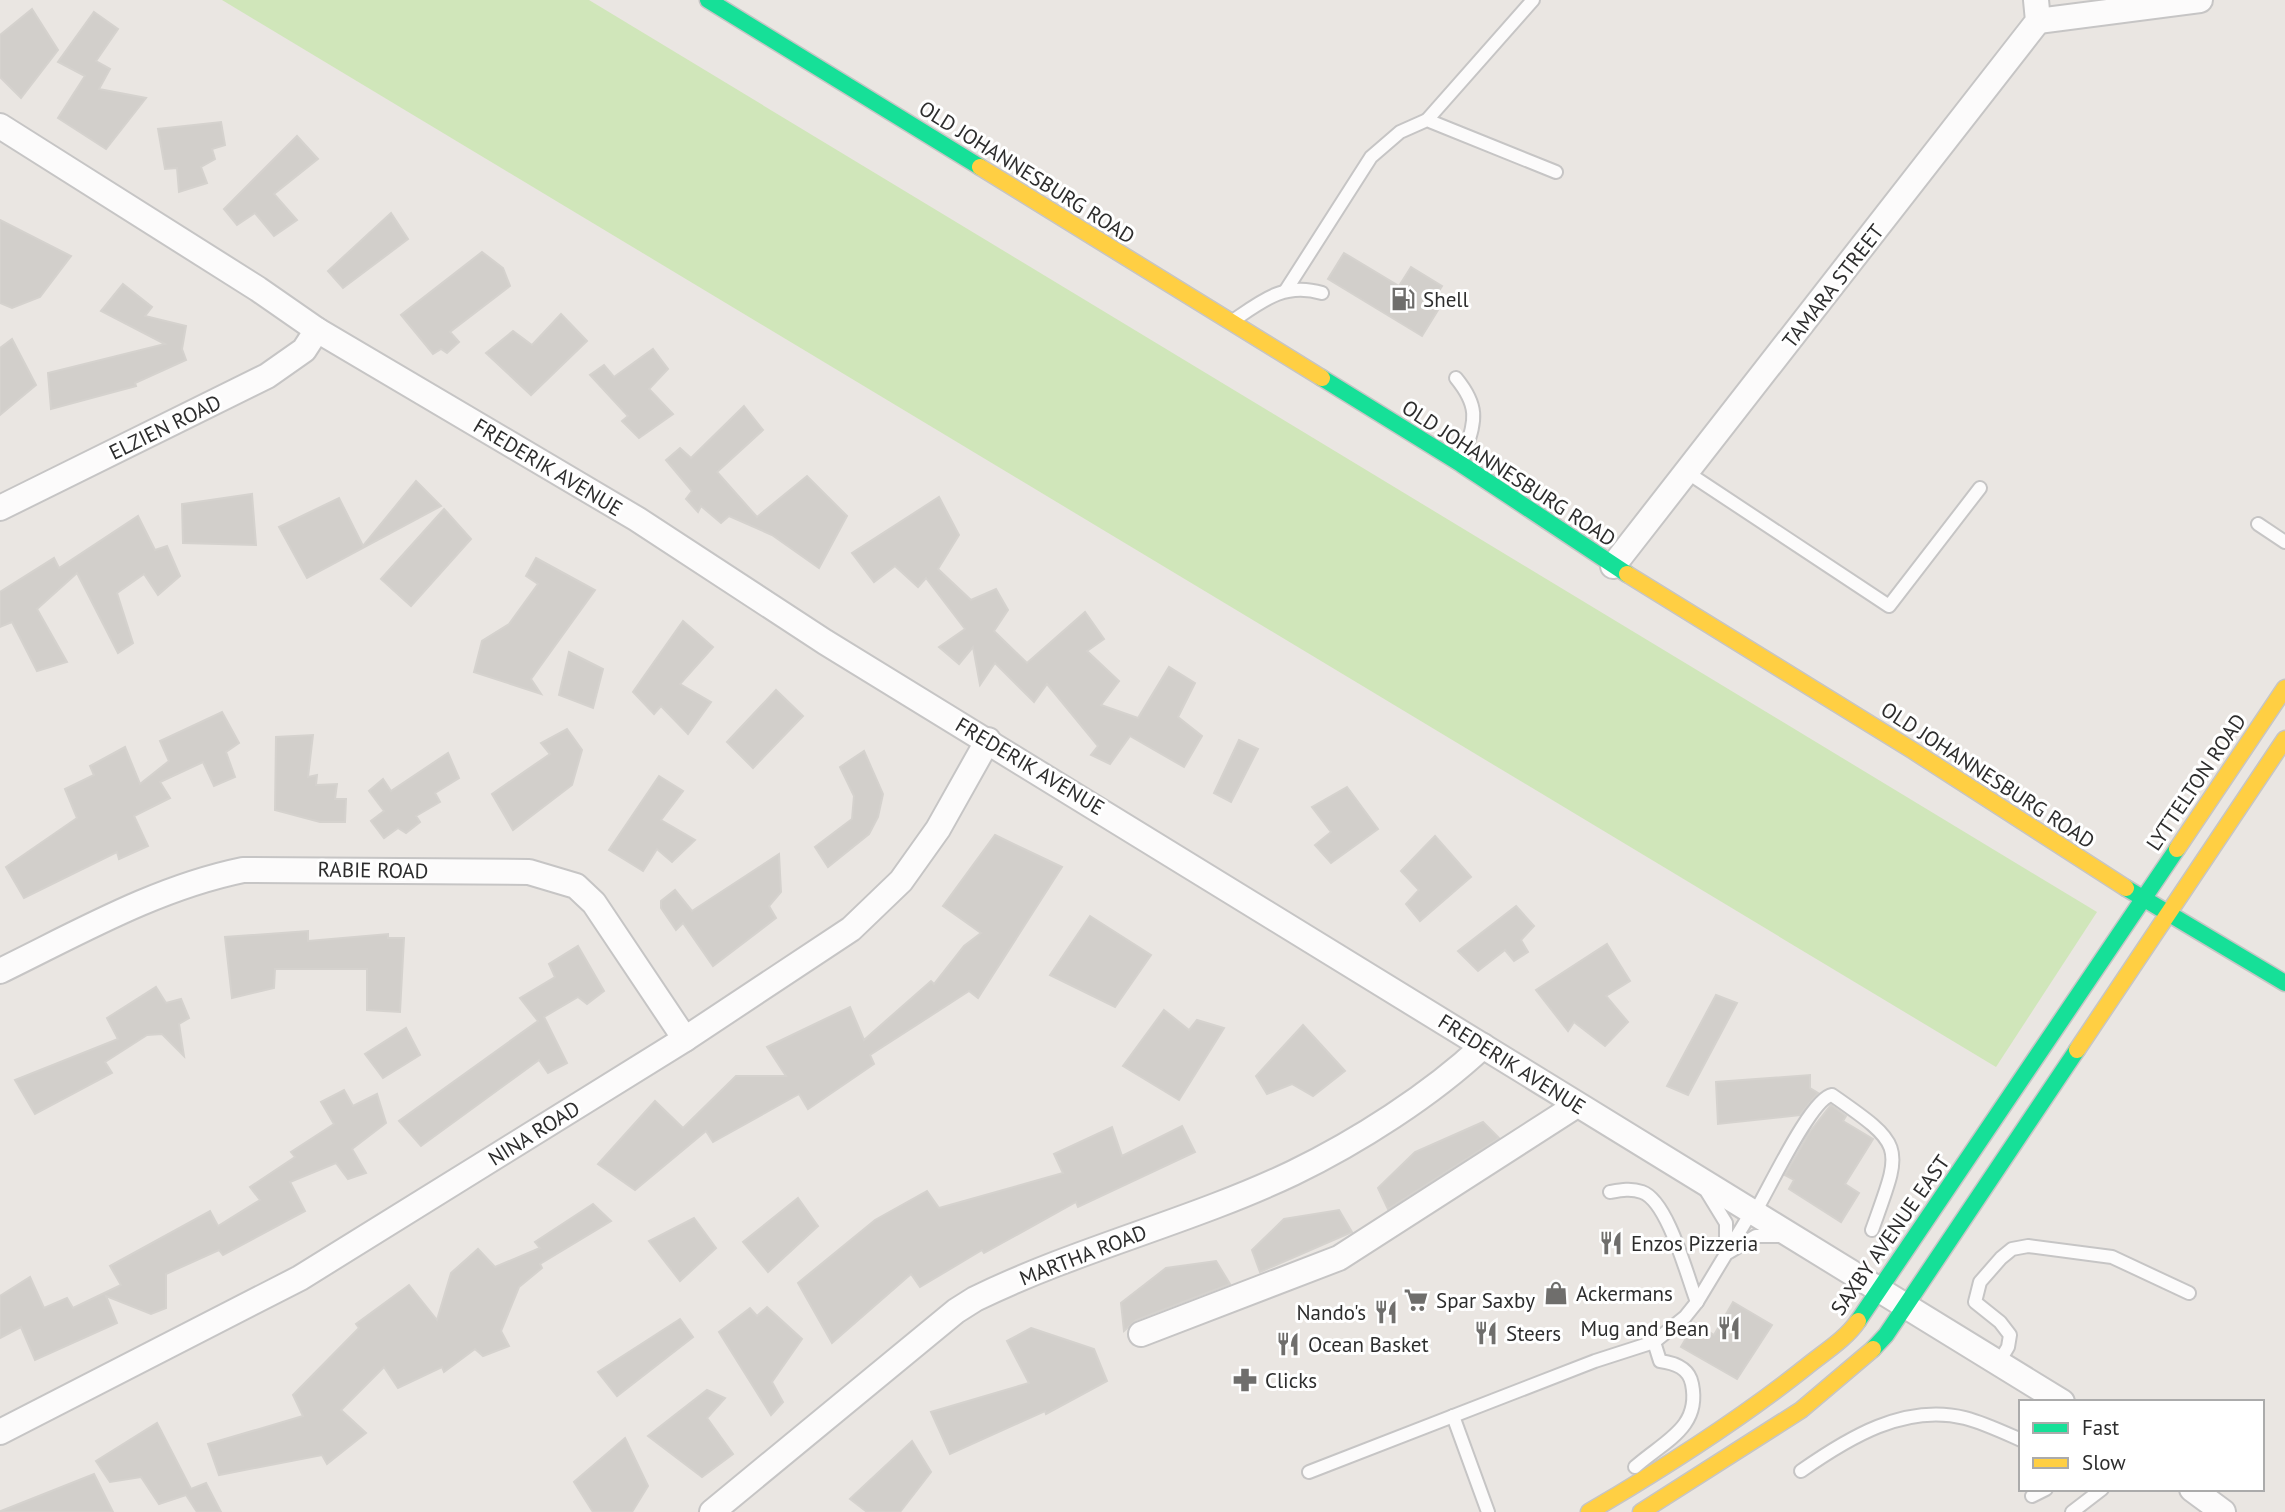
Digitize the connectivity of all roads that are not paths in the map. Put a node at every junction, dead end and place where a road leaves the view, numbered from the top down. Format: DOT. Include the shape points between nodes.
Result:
graph roads {
  1 [pos="708,0"];
  2 [pos="1533,0"];
  3 [pos="2200,0"];
  4 [pos="2037,10"];
  5 [pos="1427,120"];
  6 [pos="0,127"];
  7 [pos="1556,172"];
  8 [pos="1286,290"];
  9 [pos="1321,293"];
  10 [pos="1231,322"];
  11 [pos="317,330"];
  12 [pos="1456,378"];
  13 [pos="1461,464"];
  14 [pos="1688,473"];
  15 [pos="1980,488"];
  16 [pos="0,508"];
  17 [pos="2258,524"];
  18 [pos="2285,542"];
  19 [pos="1613,566"];
  20 [pos="2285,688"];
  21 [pos="2285,739"];
  22 [pos="988,740"];
  23 [pos="2143,899"];
  24 [pos="2168,913"];
  25 [pos="0,971"];
  26 [pos="2285,983"];
  27 [pos="685,1039"];
  28 [pos="1483,1046"];
  29 [pos="1577,1105"];
  30 [pos="1688,1169"];
  31 [pos="1610,1192"];
  32 [pos="1753,1211"];
  33 [pos="1872,1230"];
  34 [pos="1797,1237"];
  35 [pos="1724,1256"];
  36 [pos="1881,1290"];
  37 [pos="2189,1293"];
  38 [pos="1697,1301"];
  39 [pos="1906,1304"];
  40 [pos="1141,1334"];
  41 [pos="1654,1342"];
  42 [pos="1999,1362"];
  43 [pos="2059,1400"];
  44 [pos="1453,1416"];
  45 [pos="0,1432"];
  46 [pos="2019,1439"];
  47 [pos="1309,1472"];
  48 [pos="1801,1472"];
  49 [pos="2042,1491"];
  50 [pos="2099,1491"];
  51 [pos="2195,1491"];
  52 [pos="2032,1496"];
  53 [pos="1596,1508"];
  54 [pos="1489,1510"];
  55 [pos="712,1512"];
  56 [pos="1641,1512"];
  57 [pos="2072,1512"];
  58 [pos="2222,1512"];
  1 -- 10 [label="main road, OLD JOHANNESBURG ROAD"];
  2 -- 5 [label="lane"];
  3 -- 4 [label="street"];
  4 -- 14 [label="street, TAMARA STREET"];
  5 -- 7 [label="lane"];
  5 -- 8 [label="lane" via="1400,132 1371,157"];
  6 -- 11 [label="street, FREDERIK AVENUE"];
  8 -- 9 [label="lane" via="1303,287"];
  8 -- 10 [label="lane" via="1272,293"];
  10 -- 13 [label="main road, OLD JOHANNESBURG ROAD"];
  11 -- 16 [label="street, ELZIEN ROAD" via="304,350 267,376"];
  11 -- 22 [label="street, FREDERIK AVENUE" via="637,519 825,642"];
  12 -- 13 [label="lane" via="1470,396 1475,416"];
  13 -- 19 [label="main road, OLD JOHANNESBURG ROAD"];
  14 -- 15 [label="lane" via="1889,606"];
  14 -- 19 [label="street, TAMARA STREET"];
  17 -- 18 [label="lane"];
  19 -- 23 [label="main road, OLD JOHANNESBURG ROAD"];
  20 -- 23 [label="main road, LYTTELTON ROAD"];
  21 -- 24 [label="main road"];
  22 -- 27 [label="street, NINA ROAD" via="938,829 901,881 866,917"];
  22 -- 28 [label="street, FREDERIK AVENUE"];
  23 -- 24 [label="main road, OLD JOHANNESBURG ROAD"];
  23 -- 36 [label="main road, SAXBY AVENUE EAST"];
  24 -- 26 [label="main road, OLD JOHANNESBURG ROAD"];
  24 -- 39 [label="main road"];
  25 -- 27 [label="street, RABIE ROAD" via="146,898 197,879 243,870 529,872 576,886 594,903"];
  27 -- 45 [label="street, NINA ROAD" via="300,1278"];
  28 -- 29 [label="street, FREDERIK AVENUE"];
  28 -- 55 [label="street, MARTHA ROAD" via="1447,1078 1398,1111 1292,1173 975,1299"];
  29 -- 30 [label="street, FREDERIK AVENUE"];
  29 -- 40 [label="street" via="1339,1258"];
  30 -- 32 [label="street, FREDERIK AVENUE"];
  30 -- 35 [label="lane" via="1722,1213 1727,1231"];
  31 -- 38 [label="lane" via="1644,1192 1660,1205"];
  32 -- 33 [label="lane" via="1798,1133 1822,1098 1832,1094 1873,1124 1891,1149 1893,1169"];
  32 -- 34 [label="street, FREDERIK AVENUE"];
  32 -- 35 [label="lane"];
  34 -- 35 [label="lane" via="1756,1236"];
  34 -- 36 [label="street, FREDERIK AVENUE"];
  35 -- 38 [label="lane"];
  36 -- 39 [label="street, FREDERIK AVENUE"];
  36 -- 53 [label="main road, SAXBY AVENUE EAST" via="1854,1327 1791,1380"];
  37 -- 42 [label="lane" via="2112,1257 2028,1246 2012,1249 1980,1282 1975,1302 2010,1335"];
  38 -- 41 [label="lane"];
  39 -- 42 [label="street, FREDERIK AVENUE"];
  39 -- 56 [label="main road" via="1861,1364 1823,1395"];
  41 -- 44 [label="lane"];
  41 -- 53 [label="lane" via="1660,1360 1680,1366 1690,1376 1693,1414"];
  42 -- 43 [label="street, FREDERIK AVENUE"];
  44 -- 47 [label="lane"];
  44 -- 54 [label="lane"];
  46 -- 48 [label="lane" via="1965,1418 1914,1416 1854,1437"];
  49 -- 52 [label="lane"];
  50 -- 57 [label="lane"];
  51 -- 58 [label="street"];
}
